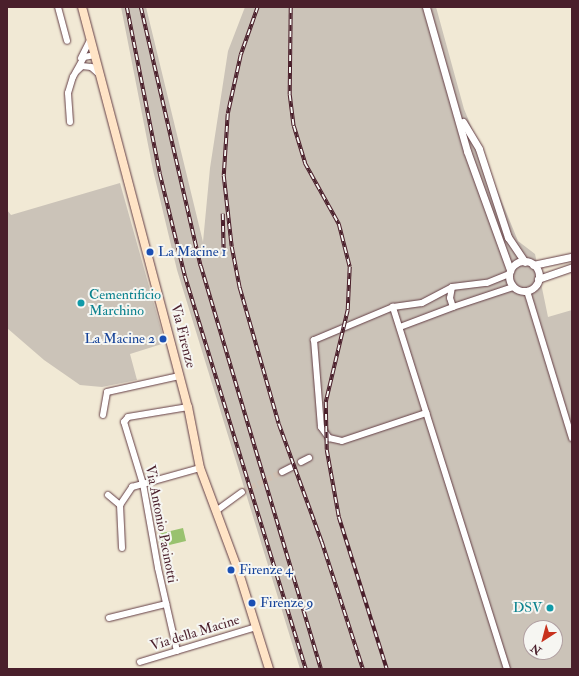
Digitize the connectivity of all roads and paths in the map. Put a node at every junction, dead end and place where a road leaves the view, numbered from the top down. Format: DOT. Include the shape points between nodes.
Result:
graph roads {
  1 [pos="58,7"];
  2 [pos="82,7"];
  3 [pos="426,7"];
  4 [pos="91,38"];
  5 [pos="67,41"];
  6 [pos="95,55"];
  7 [pos="81,63"];
  8 [pos="102,80"];
  9 [pos="458,115"];
  10 [pos="70,122"];
  11 [pos="572,257"];
  12 [pos="529,263"];
  13 [pos="572,267"];
  14 [pos="509,272"];
  15 [pos="538,279"];
  16 [pos="513,287"];
  17 [pos="452,288"];
  18 [pos="527,291"];
  19 [pos="453,306"];
  20 [pos="393,307"];
  21 [pos="400,327"];
  22 [pos="180,376"];
  23 [pos="188,407"];
  24 [pos="426,412"];
  25 [pos="103,415"];
  26 [pos="572,438"];
  27 [pos="309,458"];
  28 [pos="301,462"];
  29 [pos="292,467"];
  30 [pos="200,468"];
  31 [pos="282,472"];
  32 [pos="143,484"];
  33 [pos="242,492"];
  34 [pos="108,495"];
  35 [pos="120,505"];
  36 [pos="216,512"];
  37 [pos="122,548"];
  38 [pos="166,604"];
  39 [pos="109,618"];
  40 [pos="256,627"];
  41 [pos="177,651"];
  42 [pos="140,662"];
  43 [pos="268,669"];
  44 [pos="507,669"];
  1 -- 5 [label="street"];
  2 -- 4 [label="main road, Via Firenze"];
  3 -- 9 [label="street"];
  4 -- 6 [label="main road, Via Firenze"];
  4 -- 7 [label="street"];
  6 -- 7 [label="street"];
  6 -- 8 [label="main road, Via Firenze"];
  7 -- 8 [label="street" via="97,71"];
  7 -- 10 [label="street" via="68,93"];
  8 -- 22 [label="main road, Via Firenze"];
  9 -- 12 [label="street" via="479,148 508,237"];
  9 -- 14 [label="street" via="467,151"];
  11 -- 12 [label="street"];
  12 -- 14 [label="street" via="516,263"];
  12 -- 15 [label="street" via="538,271"];
  13 -- 15 [label="street"];
  14 -- 16 [label="street"];
  14 -- 17 [label="street" via="487,283"];
  15 -- 18 [label="street" via="534,287"];
  16 -- 18 [label="street"];
  16 -- 19 [label="street"];
  17 -- 19 [label="street" via="450,298"];
  17 -- 20 [label="street" via="422,303"];
  18 -- 26 [label="street"];
  19 -- 21 [label="street"];
  20 -- 21 [label="street"];
  20 -- 24 [label="street" via="314,340 320,423 325,435 335,441 342,441"];
  21 -- 24 [label="street"];
  22 -- 23 [label="main road, Via Firenze"];
  22 -- 25 [label="street" via="106,392"];
  23 -- 30 [label="main road, Via Firenze"];
  23 -- 32 [label="street, Via Antonio Pacinotti" via="125,419"];
  24 -- 44 [label="street"];
  27 -- 28 [label="street"];
  29 -- 31 [label="street"];
  30 -- 32 [label="street"];
  30 -- 36 [label="main road, Via Firenze"];
  32 -- 35 [label="street" via="132,488"];
  32 -- 38 [label="street, Via Antonio Pacinotti"];
  33 -- 36 [label="street"];
  34 -- 35 [label="street"];
  35 -- 37 [label="street"];
  36 -- 40 [label="main road, Via Firenze"];
  38 -- 39 [label="street"];
  38 -- 41 [label="street, Via Antonio Pacinotti"];
  40 -- 41 [label="street, Via della Macine"];
  40 -- 43 [label="main road, Via Firenze"];
  41 -- 42 [label="street, Via della Macine"];
}
